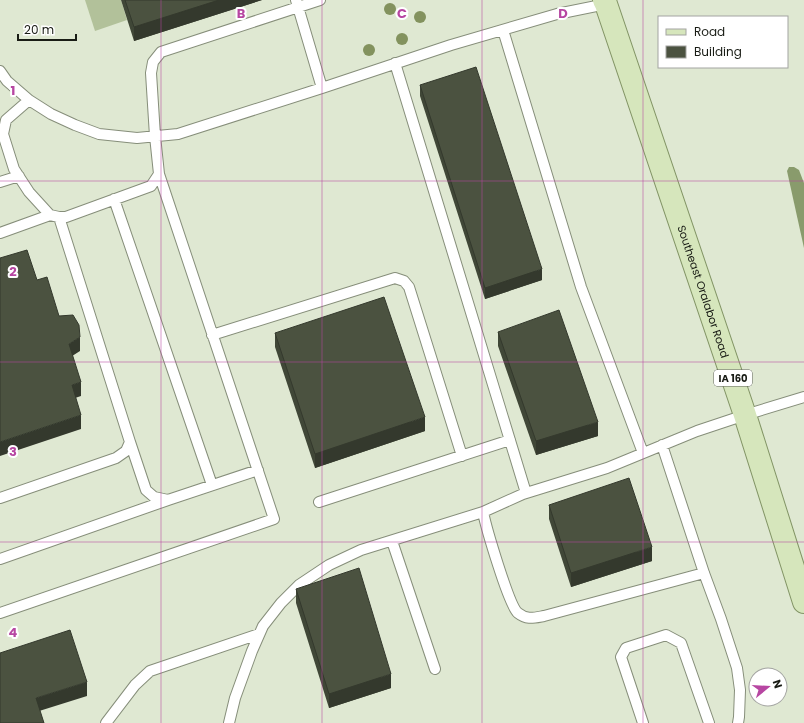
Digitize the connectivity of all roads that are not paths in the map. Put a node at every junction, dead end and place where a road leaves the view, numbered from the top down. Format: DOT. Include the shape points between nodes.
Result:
graph roads {
  1 [pos="320,0"];
  2 [pos="605,1"];
  3 [pos="297,4"];
  4 [pos="503,30"];
  5 [pos="395,63"];
  6 [pos="0,71"];
  7 [pos="322,88"];
  8 [pos="29,100"];
  9 [pos="155,136"];
  10 [pos="159,174"];
  11 [pos="19,176"];
  12 [pos="0,182"];
  13 [pos="114,199"];
  14 [pos="54,216"];
  15 [pos="0,233"];
  16 [pos="212,335"];
  17 [pos="804,397"];
  18 [pos="745,415"];
  19 [pos="510,440"];
  20 [pos="130,442"];
  21 [pos="662,445"];
  22 [pos="642,453"];
  23 [pos="462,456"];
  24 [pos="258,470"];
  25 [pos="212,485"];
  26 [pos="526,493"];
  27 [pos="0,498"];
  28 [pos="168,500"];
  29 [pos="319,502"];
  30 [pos="483,512"];
  31 [pos="392,541"];
  32 [pos="0,559"];
  33 [pos="704,573"];
  34 [pos="804,602"];
  35 [pos="0,613"];
  36 [pos="259,634"];
  37 [pos="435,668"];
  38 [pos="106,723"];
  39 [pos="229,723"];
  40 [pos="643,723"];
  41 [pos="709,723"];
  42 [pos="738,723"];
  1 -- 3 [label="lane"];
  2 -- 4 [label="lane"];
  2 -- 18 [label="main road, Southeast Oralabor Road / IA 160"];
  3 -- 7 [label="lane"];
  3 -- 9 [label="lane" via="161,52 153,62 151,74"];
  4 -- 5 [label="lane"];
  4 -- 22 [label="lane" via="581,287"];
  5 -- 7 [label="lane"];
  5 -- 19 [label="lane"];
  6 -- 8 [label="lane"];
  7 -- 9 [label="lane" via="178,134"];
  8 -- 9 [label="lane" via="51,114 99,134 137,138"];
  8 -- 11 [label="lane" via="6,120 3,134 14,169"];
  9 -- 10 [label="lane"];
  10 -- 13 [label="lane" via="151,186"];
  10 -- 16 [label="lane"];
  11 -- 12 [label="lane"];
  11 -- 14 [label="lane" via="29,192"];
  13 -- 14 [label="lane" via="66,217"];
  13 -- 25 [label="lane"];
  14 -- 15 [label="lane"];
  14 -- 20 [label="lane"];
  16 -- 23 [label="lane" via="395,278 404,281 409,287"];
  16 -- 24 [label="lane"];
  17 -- 18 [label="lane"];
  18 -- 21 [label="lane"];
  18 -- 34 [label="main road, Southeast Oralabor Road / IA 160"];
  19 -- 23 [label="lane"];
  19 -- 26 [label="lane"];
  20 -- 27 [label="lane" via="126,451 116,458"];
  20 -- 28 [label="lane" via="146,490 154,497"];
  21 -- 22 [label="lane"];
  21 -- 33 [label="lane"];
  22 -- 26 [label="lane" via="607,468"];
  23 -- 29 [label="lane"];
  24 -- 25 [label="lane"];
  24 -- 35 [label="lane" via="274,519"];
  25 -- 28 [label="lane"];
  26 -- 30 [label="lane"];
  28 -- 32 [label="lane"];
  30 -- 31 [label="lane"];
  30 -- 33 [label="lane" via="509,598 516,612 527,618 544,616"];
  31 -- 36 [label="lane" via="361,550 329,565 299,585 281,603"];
  31 -- 37 [label="lane"];
  33 -- 42 [label="lane" via="737,668 740,690"];
  36 -- 38 [label="lane" via="150,671 135,685"];
  36 -- 39 [label="lane" via="235,698"];
  40 -- 41 [label="lane" via="621,657 626,648 666,635 681,643"];
}
